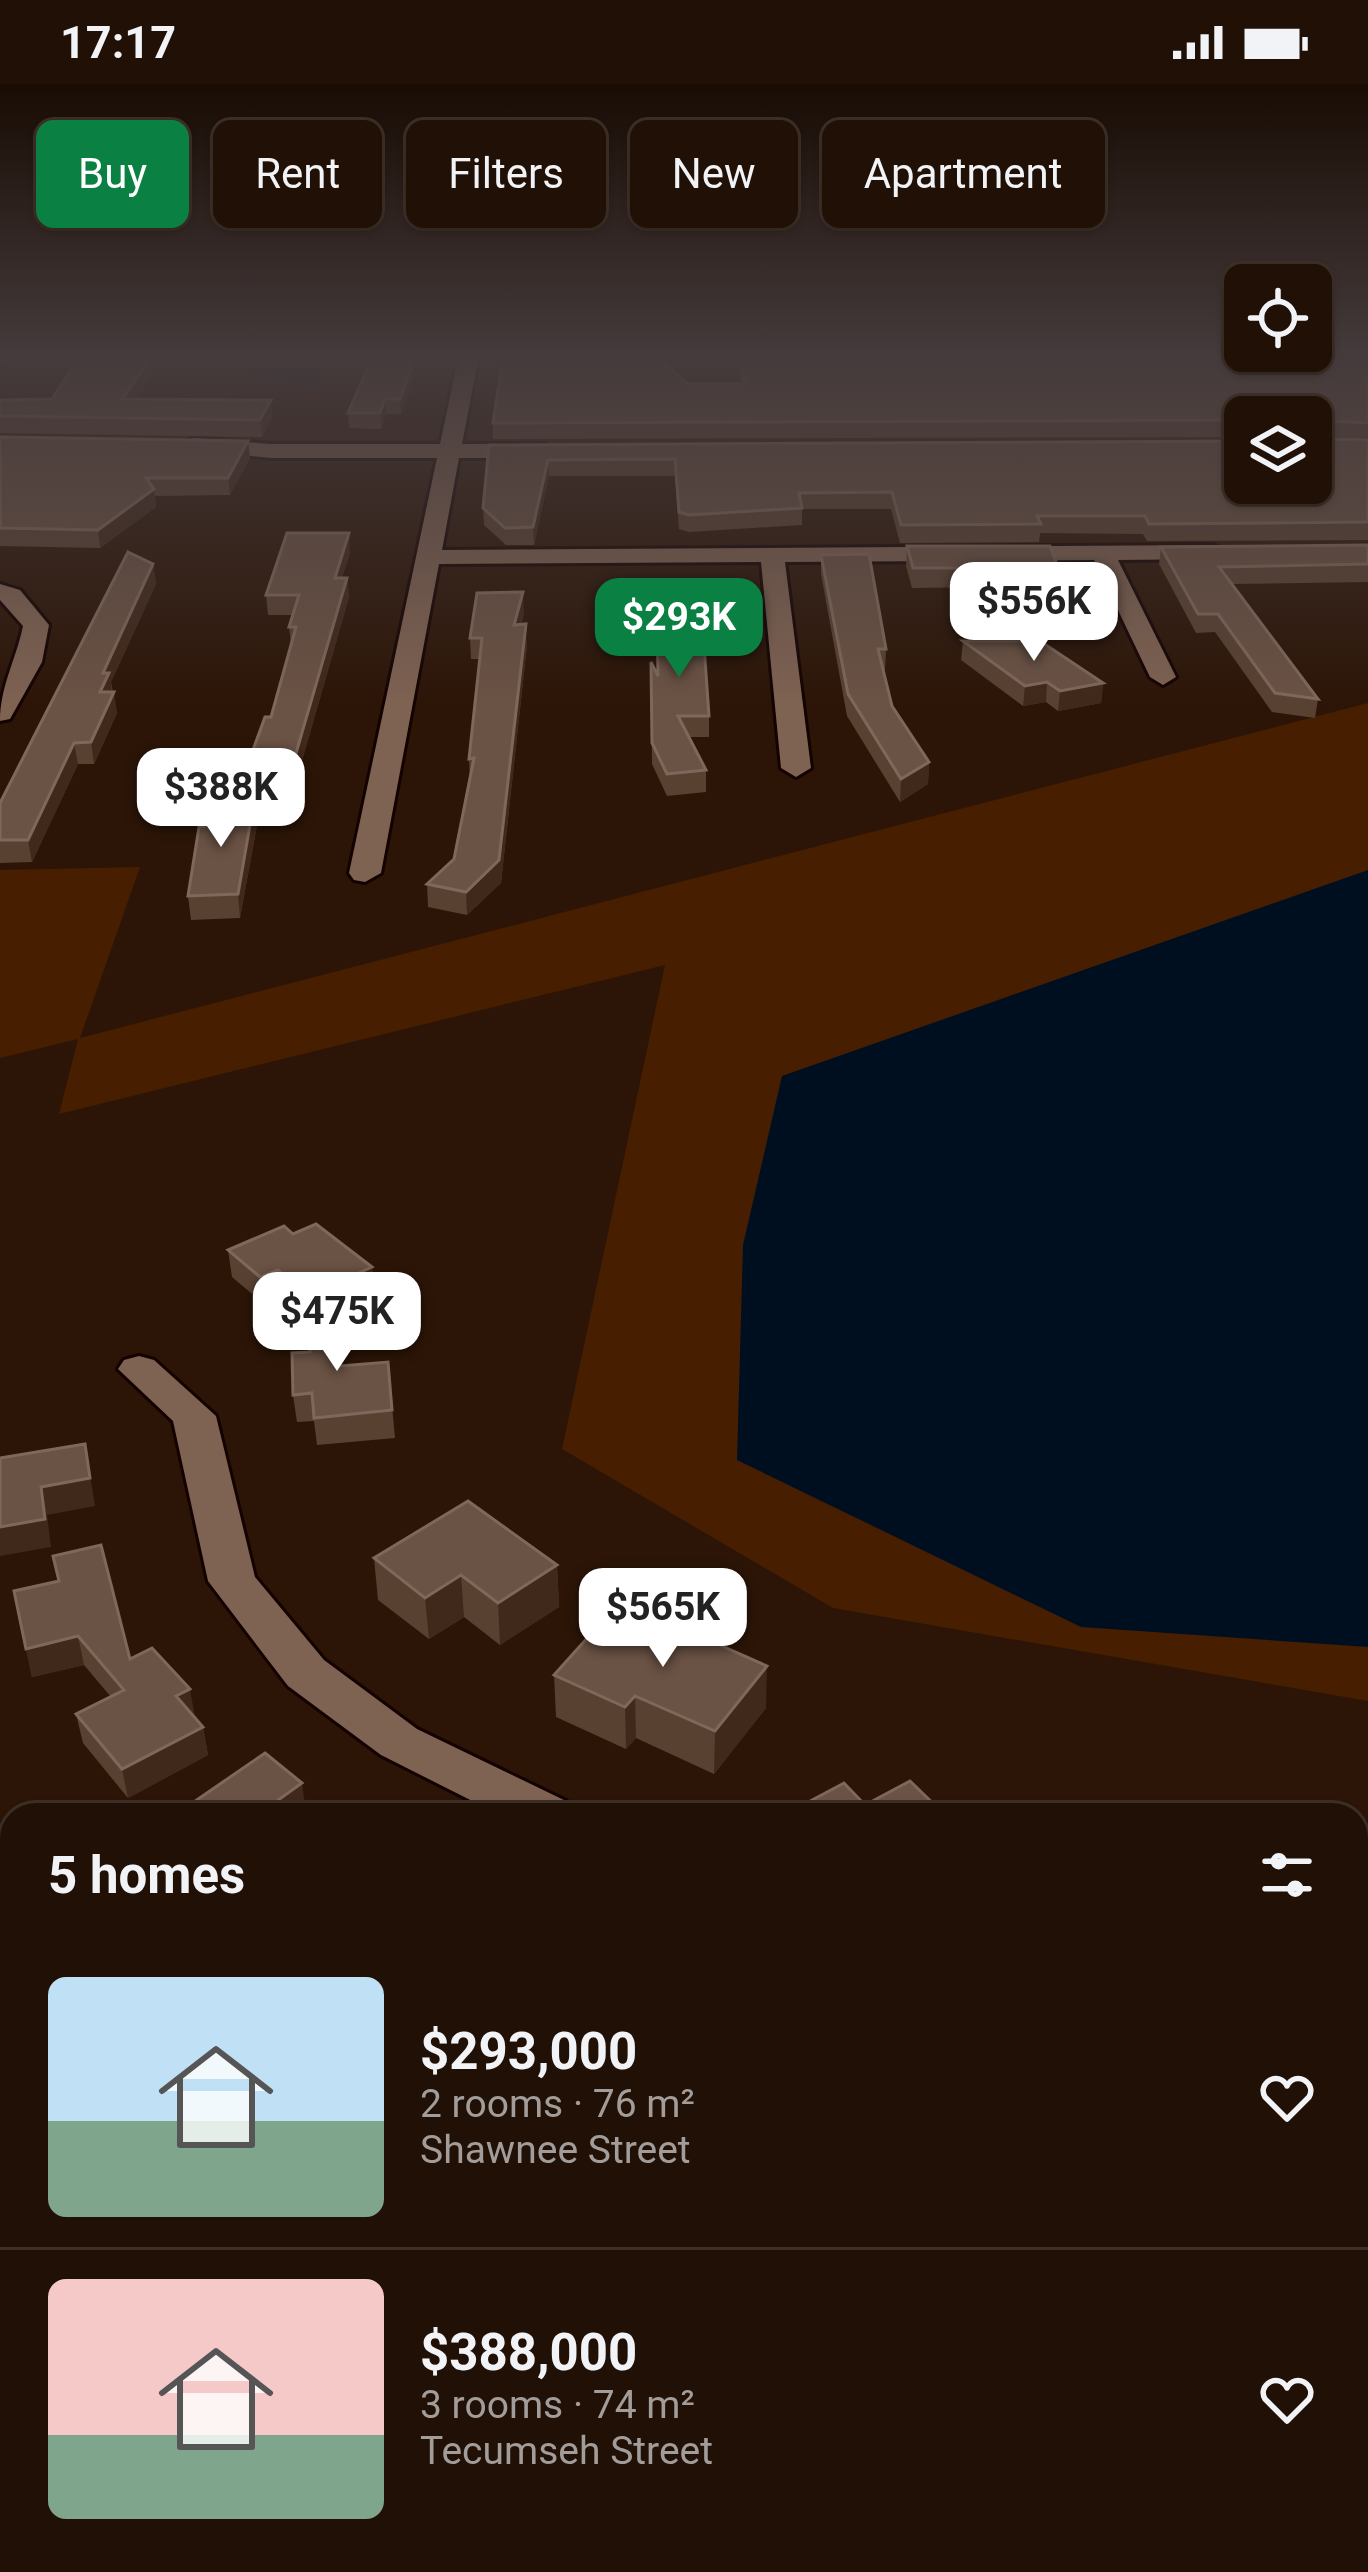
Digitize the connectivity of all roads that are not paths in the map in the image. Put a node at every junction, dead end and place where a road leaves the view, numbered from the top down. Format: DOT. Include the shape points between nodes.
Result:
graph roads {
  1 [pos="446,471"];
  2 [pos="1102,552"];
  3 [pos="1235,552"];
  4 [pos="772,554"];
  5 [pos="429,557"];
  6 [pos="0,591"];
  7 [pos="1163,677"];
  8 [pos="0,713"];
  9 [pos="796,768"];
  10 [pos="365,873"];
  11 [pos="139,1369"];
  12 [pos="523,1803"];
  1 -- 5 [label="street"];
  2 -- 3 [label="street"];
  2 -- 4 [label="street"];
  2 -- 7 [label="street"];
  4 -- 5 [label="street"];
  4 -- 9 [label="street"];
  5 -- 10 [label="street"];
  6 -- 8 [label="street" via="36,626 29,662"];
  11 -- 12 [label="street" via="194,1416 232,1581 306,1673 399,1742"];
}
